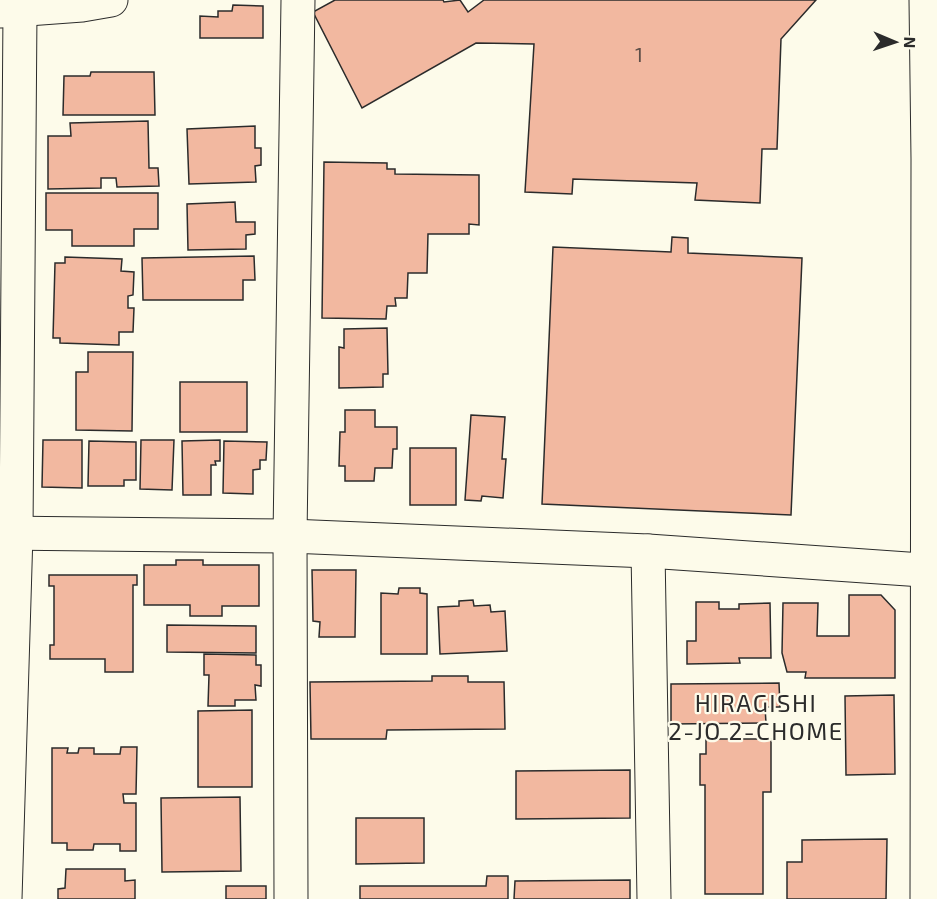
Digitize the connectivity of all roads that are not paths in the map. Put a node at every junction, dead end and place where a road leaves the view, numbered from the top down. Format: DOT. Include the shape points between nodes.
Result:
graph roads {
  1 [pos="111,0"];
  2 [pos="298,0"];
  3 [pos="926,0"];
  4 [pos="10,11"];
  5 [pos="933,159"];
  6 [pos="932,367"];
  7 [pos="8,532"];
  8 [pos="290,536"];
  9 [pos="648,551"];
  10 [pos="932,572"];
  11 [pos="5,899"];
  12 [pos="291,899"];
  13 [pos="654,899"];
  14 [pos="927,899"];
  1 -- 4 [label="street"];
  2 -- 8 [label="street"];
  3 -- 5 [label="street"];
  4 -- 7 [label="street"];
  5 -- 6 [label="street"];
  6 -- 10 [label="street"];
  7 -- 8 [label="street"];
  7 -- 11 [label="street"];
  8 -- 9 [label="street"];
  8 -- 12 [label="street"];
  9 -- 10 [label="street"];
  9 -- 13 [label="street"];
  10 -- 14 [label="street"];
}
